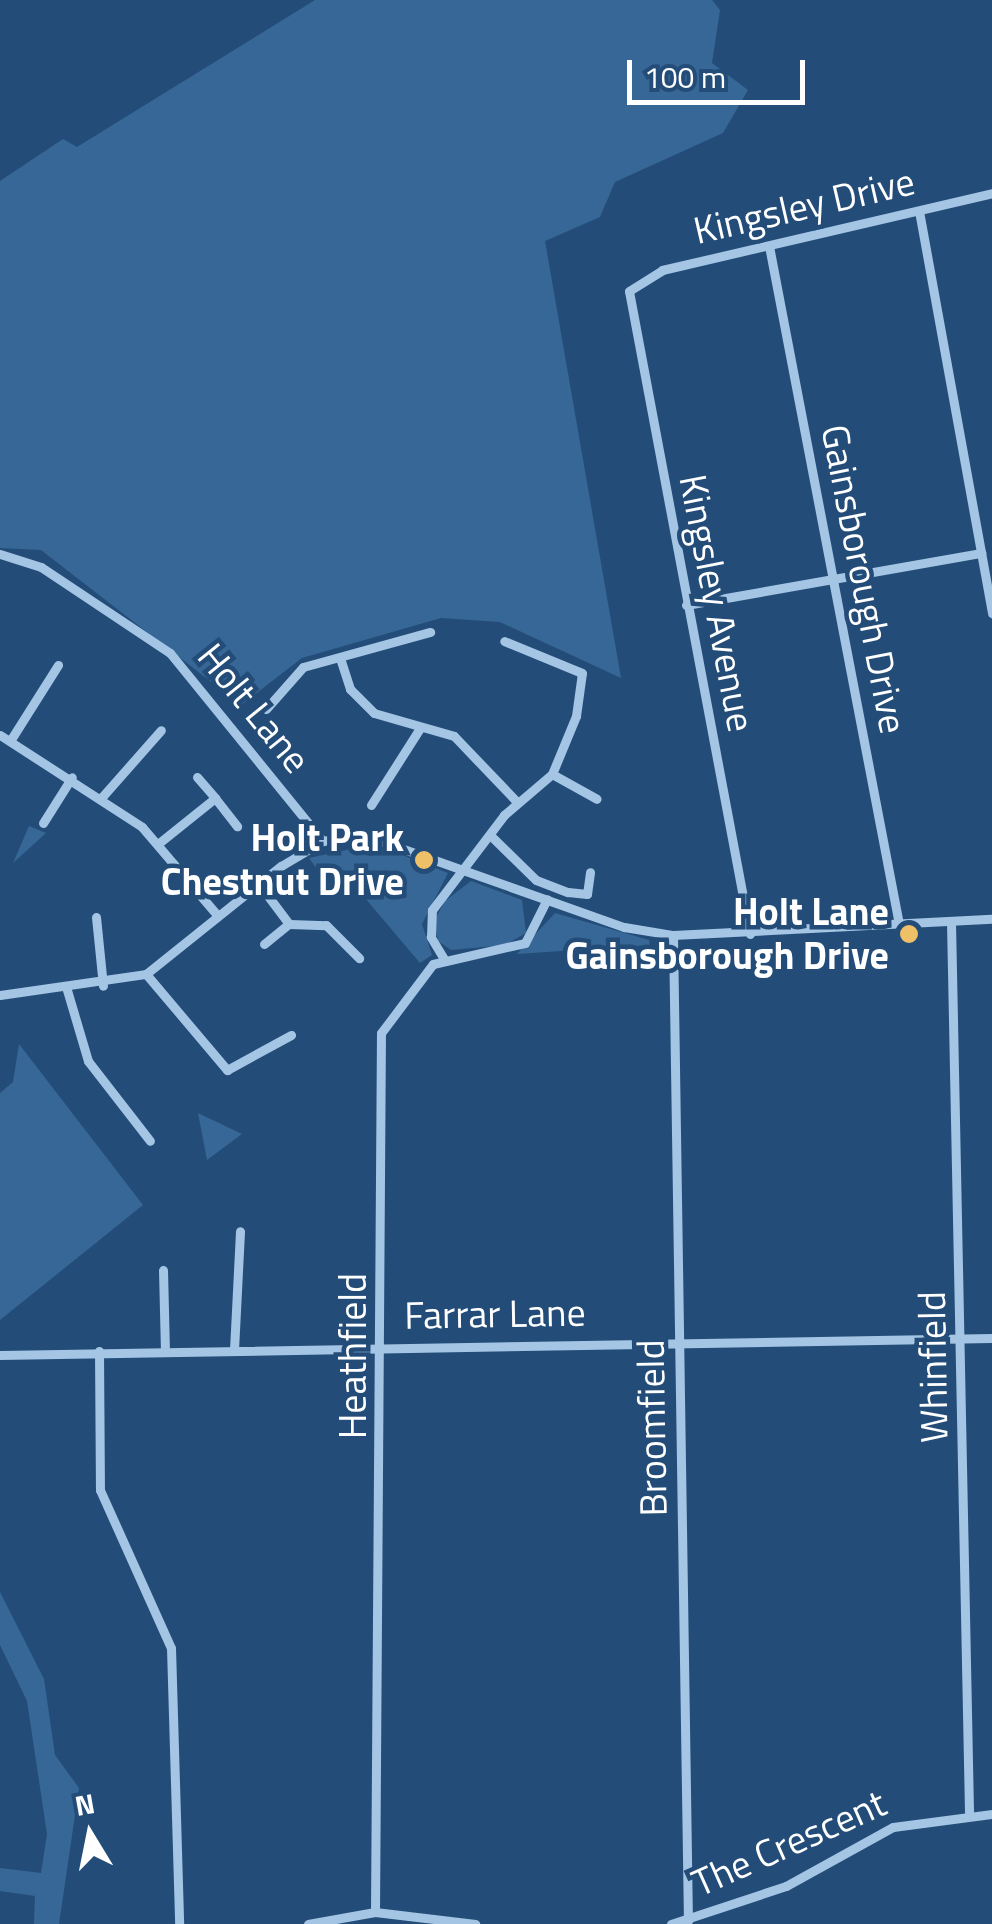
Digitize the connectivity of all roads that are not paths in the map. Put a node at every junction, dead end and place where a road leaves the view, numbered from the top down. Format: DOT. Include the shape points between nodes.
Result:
graph roads {
  1 [pos="992,192"];
  2 [pos="919,211"];
  3 [pos="770,246"];
  4 [pos="632,284"];
  5 [pos="0,554"];
  6 [pos="982,554"];
  7 [pos="834,578"];
  8 [pos="686,605"];
  9 [pos="992,613"];
  10 [pos="430,632"];
  11 [pos="504,641"];
  12 [pos="340,658"];
  13 [pos="58,664"];
  14 [pos="266,708"];
  15 [pos="420,728"];
  16 [pos="161,730"];
  17 [pos="0,735"];
  18 [pos="10,741"];
  19 [pos="552,774"];
  20 [pos="72,777"];
  21 [pos="197,777"];
  22 [pos="102,796"];
  23 [pos="215,798"];
  24 [pos="597,799"];
  25 [pos="517,802"];
  26 [pos="371,805"];
  27 [pos="43,823"];
  28 [pos="238,826"];
  29 [pos="490,835"];
  30 [pos="323,842"];
  31 [pos="159,843"];
  32 [pos="468,867"];
  33 [pos="590,872"];
  34 [pos="259,884"];
  35 [pos="546,898"];
  36 [pos="218,916"];
  37 [pos="96,917"];
  38 [pos="992,920"];
  39 [pos="952,922"];
  40 [pos="289,924"];
  41 [pos="899,924"];
  42 [pos="750,934"];
  43 [pos="673,935"];
  44 [pos="264,944"];
  45 [pos="359,958"];
  46 [pos="444,959"];
  47 [pos="146,974"];
  48 [pos="103,986"];
  49 [pos="66,990"];
  50 [pos="0,995"];
  51 [pos="290,1035"];
  52 [pos="150,1141"];
  53 [pos="240,1230"];
  54 [pos="164,1270"];
  55 [pos="964,1338"];
  56 [pos="992,1338"];
  57 [pos="681,1341"];
  58 [pos="384,1346"];
  59 [pos="234,1350"];
  60 [pos="99,1351"];
  61 [pos="165,1351"];
  62 [pos="0,1355"];
  63 [pos="969,1812"];
  64 [pos="992,1814"];
  65 [pos="375,1912"];
  66 [pos="688,1921"];
  67 [pos="180,1924"];
  68 [pos="308,1924"];
  69 [pos="475,1924"];
  70 [pos="671,1924"];
  1 -- 2 [label="street, Kingsley Drive"];
  2 -- 3 [label="street, Kingsley Drive"];
  2 -- 6 [label="street"];
  3 -- 4 [label="street, Kingsley Drive"];
  3 -- 7 [label="street, Gainsborough Drive"];
  4 -- 8 [label="street, Kingsley Avenue"];
  5 -- 30 [label="street, Holt Lane" via="40,567 170,653"];
  6 -- 7 [label="street"];
  6 -- 9 [label="street"];
  7 -- 8 [label="street"];
  7 -- 41 [label="street, Gainsborough Drive"];
  8 -- 42 [label="street, Kingsley Avenue"];
  10 -- 12 [label="street"];
  11 -- 19 [label="street" via="582,673 570,743"];
  12 -- 14 [label="street" via="304,667"];
  12 -- 15 [label="street" via="350,689 374,712"];
  13 -- 18 [label="street"];
  15 -- 25 [label="street" via="465,744"];
  15 -- 26 [label="street"];
  16 -- 22 [label="street"];
  17 -- 18 [label="street"];
  18 -- 20 [label="street"];
  19 -- 24 [label="street"];
  19 -- 25 [label="street"];
  20 -- 22 [label="street"];
  20 -- 27 [label="street"];
  21 -- 23 [label="street"];
  22 -- 31 [label="street"];
  23 -- 28 [label="street"];
  23 -- 31 [label="street"];
  25 -- 29 [label="street"];
  29 -- 32 [label="street"];
  29 -- 33 [label="street" via="536,880 568,892 588,894"];
  30 -- 32 [label="street" via="397,840"];
  30 -- 34 [label="street"];
  31 -- 36 [label="street"];
  32 -- 35 [label="street"];
  32 -- 46 [label="street" via="428,923"];
  34 -- 36 [label="street"];
  34 -- 40 [label="street"];
  35 -- 43 [label="street"];
  35 -- 46 [label="street" via="525,942"];
  36 -- 47 [label="street"];
  37 -- 48 [label="street"];
  38 -- 39 [label="street"];
  39 -- 41 [label="street"];
  39 -- 55 [label="street, Whinfield"];
  40 -- 44 [label="street"];
  40 -- 45 [label="street" via="326,926"];
  41 -- 42 [label="street"];
  42 -- 43 [label="street"];
  43 -- 57 [label="street, Broomfield"];
  46 -- 58 [label="street, Heathfield" via="382,1033"];
  47 -- 48 [label="street"];
  47 -- 51 [label="street" via="227,1070"];
  48 -- 49 [label="street"];
  49 -- 50 [label="street"];
  49 -- 52 [label="street" via="88,1061"];
  53 -- 59 [label="street"];
  54 -- 61 [label="street"];
  55 -- 56 [label="street, Farrar Lane"];
  55 -- 57 [label="street, Farrar Lane"];
  55 -- 63 [label="street, Whinfield"];
  57 -- 58 [label="street, Farrar Lane"];
  57 -- 66 [label="street, Broomfield"];
  58 -- 59 [label="street, Farrar Lane"];
  58 -- 65 [label="street, Heathfield"];
  59 -- 61 [label="street, Farrar Lane"];
  60 -- 61 [label="street, Farrar Lane"];
  60 -- 62 [label="street, Farrar Lane"];
  60 -- 67 [label="street" via="100,1490 171,1648"];
  63 -- 64 [label="street, The Crescent"];
  63 -- 66 [label="street, The Crescent" via="893,1827 786,1886"];
  65 -- 68 [label="street"];
  65 -- 69 [label="street"];
  66 -- 70 [label="street, The Crescent"];
}
